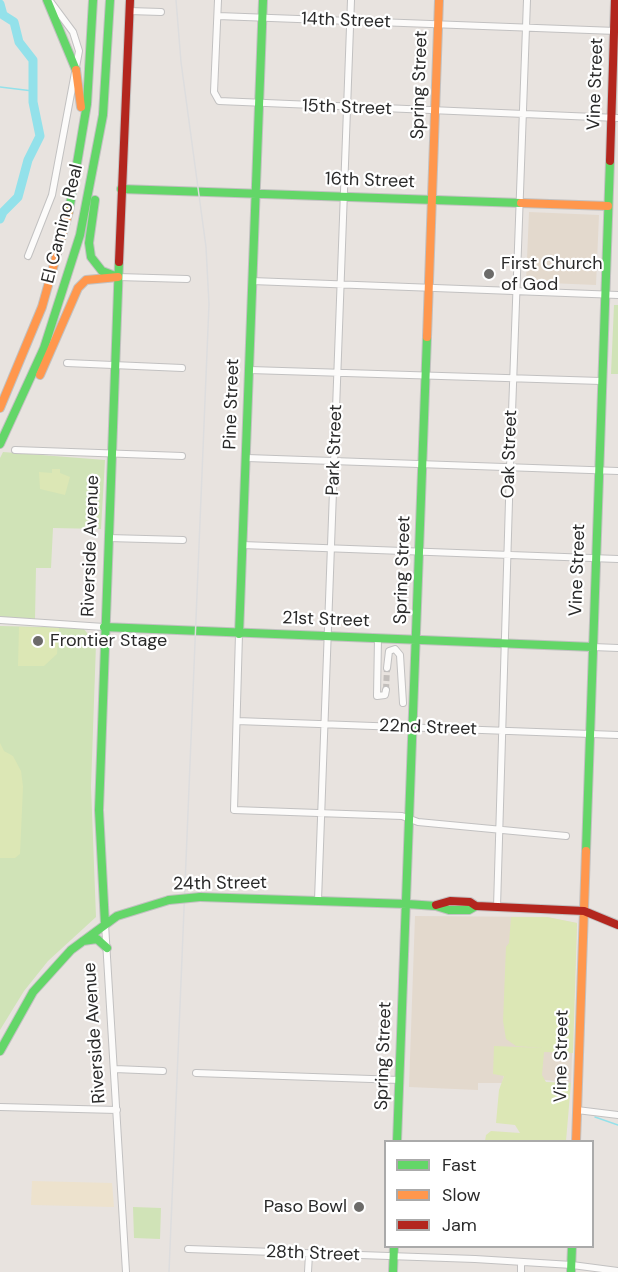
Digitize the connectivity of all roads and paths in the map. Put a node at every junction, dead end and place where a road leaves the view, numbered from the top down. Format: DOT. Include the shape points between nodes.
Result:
graph roads {
  1 [pos="48,0"];
  2 [pos="93,0"];
  3 [pos="110,0"];
  4 [pos="130,0"];
  5 [pos="218,0"];
  6 [pos="263,0"];
  7 [pos="351,0"];
  8 [pos="439,0"];
  9 [pos="528,0"];
  10 [pos="615,0"];
  11 [pos="129,11"];
  12 [pos="161,12"];
  13 [pos="218,16"];
  14 [pos="262,18"];
  15 [pos="350,21"];
  16 [pos="438,24"];
  17 [pos="526,28"];
  18 [pos="616,31"];
  19 [pos="68,51"];
  20 [pos="76,70"];
  21 [pos="72,84"];
  22 [pos="259,104"];
  23 [pos="348,108"];
  24 [pos="436,111"];
  25 [pos="523,114"];
  26 [pos="103,115"];
  27 [pos="615,118"];
  28 [pos="76,182"];
  29 [pos="121,189"];
  30 [pos="256,193"];
  31 [pos="344,197"];
  32 [pos="433,200"];
  33 [pos="520,203"];
  34 [pos="608,206"];
  35 [pos="618,206"];
  36 [pos="28,256"];
  37 [pos="118,277"];
  38 [pos="187,279"];
  39 [pos="252,281"];
  40 [pos="340,285"];
  41 [pos="428,288"];
  42 [pos="517,291"];
  43 [pos="604,294"];
  44 [pos="618,295"];
  45 [pos="67,363"];
  46 [pos="115,365"];
  47 [pos="182,368"];
  48 [pos="250,370"];
  49 [pos="337,373"];
  50 [pos="426,376"];
  51 [pos="513,379"];
  52 [pos="602,381"];
  53 [pos="0,408"];
  54 [pos="0,444"];
  55 [pos="15,450"];
  56 [pos="0,452"];
  57 [pos="111,454"];
  58 [pos="182,456"];
  59 [pos="247,458"];
  60 [pos="334,460"];
  61 [pos="423,463"];
  62 [pos="510,467"];
  63 [pos="598,471"];
  64 [pos="618,471"];
  65 [pos="108,537"];
  66 [pos="183,540"];
  67 [pos="242,545"];
  68 [pos="332,549"];
  69 [pos="420,553"];
  70 [pos="507,556"];
  71 [pos="595,558"];
  72 [pos="618,559"];
  73 [pos="0,620"];
  74 [pos="104,627"];
  75 [pos="239,633"];
  76 [pos="328,637"];
  77 [pos="378,639"];
  78 [pos="400,639"];
  79 [pos="417,640"];
  80 [pos="505,643"];
  81 [pos="593,647"];
  82 [pos="618,648"];
  83 [pos="400,655"];
  84 [pos="387,668"];
  85 [pos="404,681"];
  86 [pos="415,681"];
  87 [pos="386,690"];
  88 [pos="403,703"];
  89 [pos="237,721"];
  90 [pos="325,725"];
  91 [pos="413,728"];
  92 [pos="501,731"];
  93 [pos="591,735"];
  94 [pos="618,735"];
  95 [pos="322,813"];
  96 [pos="410,818"];
  97 [pos="498,830"];
  98 [pos="566,836"];
  99 [pos="318,900"];
  100 [pos="407,904"];
  101 [pos="497,907"];
  102 [pos="584,910"];
  103 [pos="105,924"];
  104 [pos="618,925"];
  105 [pos="83,941"];
  106 [pos="106,948"];
  107 [pos="0,1051"];
  108 [pos="115,1069"];
  109 [pos="163,1071"];
  110 [pos="196,1073"];
  111 [pos="400,1080"];
  112 [pos="0,1107"];
  113 [pos="117,1110"];
  114 [pos="577,1110"];
  115 [pos="618,1115"];
  116 [pos="398,1140"];
  117 [pos="576,1140"];
  118 [pos="394,1248"];
  119 [pos="572,1248"];
  120 [pos="188,1249"];
  121 [pos="309,1254"];
  122 [pos="394,1257"];
  123 [pos="521,1262"];
  124 [pos="571,1269"];
  125 [pos="126,1272"];
  126 [pos="308,1272"];
  127 [pos="393,1272"];
  128 [pos="521,1272"];
  129 [pos="618,1272"];
  1 -- 19 [label="main road"];
  1 -- 20 [label="street" via="77,41"];
  2 -- 28 [label="main road, El Camino Real" via="88,96"];
  3 -- 26 [label="main road, El Camino Real"];
  4 -- 11 [label="main road, Riverside Avenue"];
  5 -- 13 [label="street"];
  6 -- 14 [label="main road, Pine Street"];
  7 -- 15 [label="street, Park Street"];
  8 -- 16 [label="main road, Spring Street"];
  9 -- 17 [label="street, Oak Street"];
  10 -- 18 [label="main road, Vine Street"];
  11 -- 12 [label="street"];
  11 -- 29 [label="main road, Riverside Avenue"];
  13 -- 14 [label="street, 14th Street"];
  13 -- 22 [label="street, 15th Street" via="214,92 219,101"];
  14 -- 15 [label="street, 14th Street"];
  14 -- 22 [label="main road, Pine Street"];
  15 -- 16 [label="street, 14th Street"];
  15 -- 23 [label="street, Park Street"];
  16 -- 17 [label="street, 14th Street"];
  16 -- 24 [label="main road, Spring Street"];
  17 -- 18 [label="street, 14th Street"];
  17 -- 25 [label="street, Oak Street"];
  18 -- 27 [label="main road, Vine Street"];
  19 -- 20 [label="main road"];
  19 -- 21 [label="street"];
  20 -- 21 [label="street"];
  20 -- 28 [label="main road" via="81,95"];
  21 -- 36 [label="street" via="52,195"];
  22 -- 23 [label="street, 15th Street"];
  22 -- 30 [label="main road, Pine Street"];
  23 -- 24 [label="street, 15th Street"];
  23 -- 31 [label="street, Park Street"];
  24 -- 25 [label="street, 15th Street"];
  24 -- 32 [label="main road, Spring Street"];
  25 -- 27 [label="street, 15th Street"];
  25 -- 33 [label="street, Oak Street"];
  26 -- 37 [label="main road" via="104,139 89,250 98,267"];
  26 -- 54 [label="main road, El Camino Real" via="67,282 44,348"];
  27 -- 34 [label="main road, Vine Street"];
  28 -- 53 [label="main road, El Camino Real" via="42,307"];
  29 -- 30 [label="main road, 16th Street"];
  29 -- 37 [label="main road, Riverside Avenue"];
  30 -- 31 [label="main road, 16th Street"];
  30 -- 39 [label="main road, Pine Street"];
  31 -- 32 [label="main road, 16th Street"];
  31 -- 40 [label="street, Park Street"];
  32 -- 33 [label="main road, 16th Street"];
  32 -- 41 [label="main road, Spring Street"];
  33 -- 34 [label="main road, 16th Street"];
  33 -- 42 [label="street, Oak Street"];
  34 -- 35 [label="street, 16th Street"];
  34 -- 43 [label="main road, Vine Street"];
  37 -- 38 [label="street"];
  37 -- 46 [label="main road, Riverside Avenue"];
  37 -- 56 [label="main road" via="86,280 78,288 48,359"];
  39 -- 40 [label="street"];
  39 -- 48 [label="main road, Pine Street"];
  40 -- 41 [label="street"];
  40 -- 49 [label="street, Park Street"];
  41 -- 42 [label="street"];
  41 -- 50 [label="main road, Spring Street"];
  42 -- 43 [label="street"];
  42 -- 51 [label="street, Oak Street"];
  43 -- 44 [label="street"];
  43 -- 52 [label="main road, Vine Street"];
  45 -- 46 [label="street"];
  46 -- 47 [label="street"];
  46 -- 57 [label="main road, Riverside Avenue"];
  48 -- 49 [label="street"];
  48 -- 59 [label="main road, Pine Street"];
  49 -- 50 [label="street"];
  49 -- 60 [label="street, Park Street"];
  50 -- 51 [label="street"];
  50 -- 61 [label="main road, Spring Street"];
  51 -- 52 [label="street"];
  51 -- 62 [label="street, Oak Street"];
  52 -- 63 [label="main road, Vine Street"];
  55 -- 57 [label="street"];
  57 -- 58 [label="street"];
  57 -- 65 [label="main road, Riverside Avenue"];
  59 -- 60 [label="street"];
  59 -- 67 [label="main road, Pine Street"];
  60 -- 61 [label="street"];
  60 -- 68 [label="street, Park Street"];
  61 -- 62 [label="street"];
  61 -- 69 [label="main road, Spring Street"];
  62 -- 63 [label="street"];
  62 -- 70 [label="street, Oak Street"];
  63 -- 64 [label="street"];
  63 -- 71 [label="main road, Vine Street"];
  65 -- 66 [label="street"];
  65 -- 74 [label="main road, Riverside Avenue"];
  67 -- 68 [label="street"];
  67 -- 75 [label="main road, Pine Street"];
  68 -- 69 [label="street"];
  68 -- 76 [label="street, Park Street"];
  69 -- 70 [label="street"];
  69 -- 79 [label="main road, Spring Street"];
  70 -- 71 [label="street"];
  70 -- 80 [label="street, Oak Street"];
  71 -- 72 [label="street"];
  71 -- 81 [label="main road, Vine Street"];
  73 -- 74 [label="street"];
  74 -- 75 [label="main road, 21st Street"];
  74 -- 103 [label="main road, Riverside Avenue" via="99,810"];
  75 -- 76 [label="main road, 21st Street"];
  75 -- 89 [label="street, Pine Street"];
  76 -- 77 [label="main road, 21st Street"];
  76 -- 90 [label="street, Park Street"];
  77 -- 78 [label="main road, 21st Street"];
  77 -- 87 [label="street" via="377,696 385,695"];
  78 -- 79 [label="main road, 21st Street"];
  78 -- 83 [label="street"];
  79 -- 80 [label="main road, 21st Street"];
  79 -- 86 [label="main road, Spring Street"];
  80 -- 81 [label="main road, 21st Street"];
  80 -- 92 [label="street, Oak Street"];
  81 -- 82 [label="street, 21st Street"];
  81 -- 93 [label="main road, Vine Street"];
  83 -- 84 [label="street" via="395,649 389,651"];
  83 -- 85 [label="street" via="400,679"];
  85 -- 86 [label="street"];
  85 -- 88 [label="street"];
  86 -- 91 [label="main road, Spring Street"];
  89 -- 90 [label="street, 22nd Street"];
  89 -- 95 [label="street, Pine Street" via="234,810"];
  90 -- 91 [label="street, 22nd Street"];
  90 -- 95 [label="street, Park Street"];
  91 -- 92 [label="street, 22nd Street"];
  91 -- 96 [label="main road, Spring Street"];
  92 -- 93 [label="street, 22nd Street"];
  92 -- 97 [label="street, Oak Street"];
  93 -- 94 [label="street, 22nd Street"];
  93 -- 102 [label="main road, Vine Street"];
  95 -- 96 [label="street"];
  95 -- 99 [label="street, Park Street"];
  96 -- 97 [label="street"];
  96 -- 100 [label="main road, Spring Street"];
  97 -- 98 [label="street"];
  97 -- 101 [label="street, Oak Street"];
  99 -- 100 [label="main road, 24th Street"];
  99 -- 103 [label="main road, 24th Street, bridge" via="169,900 131,911"];
  100 -- 101 [label="main road, 24th Street" via="435,906 450,901"];
  100 -- 111 [label="main road, Spring Street"];
  101 -- 102 [label="main road, 24th Street"];
  102 -- 104 [label="main road, 24th Street"];
  102 -- 114 [label="main road, Vine Street"];
  103 -- 105 [label="main road, 24th Street"];
  103 -- 106 [label="street, Riverside Avenue"];
  105 -- 106 [label="main road" via="97,939"];
  105 -- 107 [label="main road, 24th Street" via="33,992"];
  106 -- 108 [label="street, Riverside Avenue"];
  108 -- 109 [label="street"];
  108 -- 113 [label="street, Riverside Avenue"];
  110 -- 111 [label="street"];
  111 -- 116 [label="main road, Spring Street"];
  112 -- 113 [label="street"];
  113 -- 125 [label="street, Riverside Avenue"];
  114 -- 115 [label="street"];
  114 -- 117 [label="main road, Vine Street"];
  118 -- 122 [label="main road"];
  119 -- 124 [label="main road"];
  120 -- 121 [label="street, 28th Street"];
  121 -- 122 [label="street, 28th Street"];
  121 -- 126 [label="street"];
  122 -- 123 [label="street, 28th Street"];
  122 -- 127 [label="main road"];
  123 -- 124 [label="street, 28th Street"];
  123 -- 128 [label="street"];
  124 -- 129 [label="street, 28th Street"];
}
